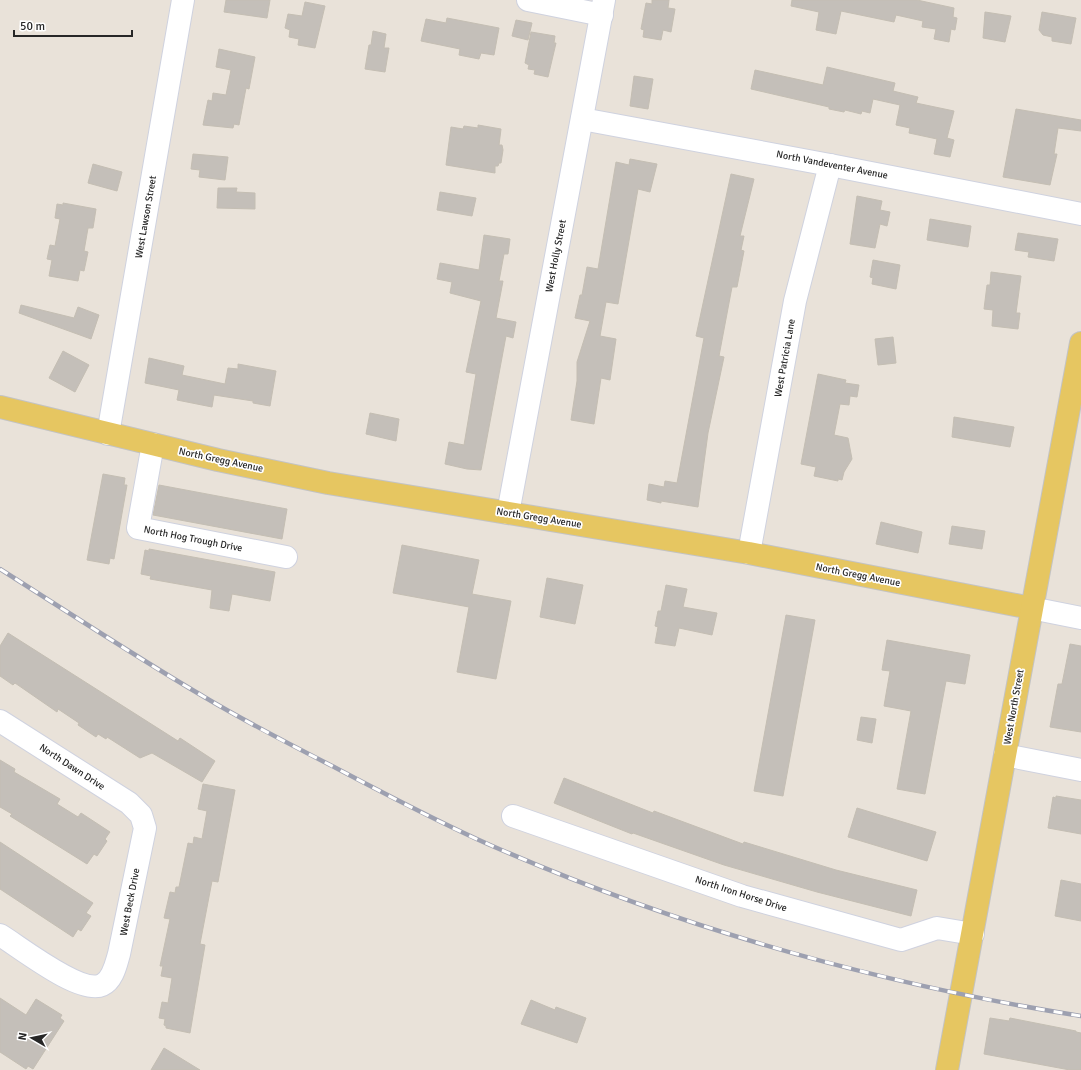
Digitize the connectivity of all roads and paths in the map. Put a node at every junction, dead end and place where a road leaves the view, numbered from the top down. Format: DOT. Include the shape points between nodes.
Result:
graph roads {
  1 [pos="183,0"];
  2 [pos="528,0"];
  3 [pos="603,7"];
  4 [pos="582,119"];
  5 [pos="830,165"];
  6 [pos="1081,214"];
  7 [pos="1081,343"];
  8 [pos="0,407"];
  9 [pos="108,434"];
  10 [pos="153,444"];
  11 [pos="508,513"];
  12 [pos="749,553"];
  13 [pos="286,557"];
  14 [pos="1031,608"];
  15 [pos="1081,618"];
  16 [pos="0,720"];
  17 [pos="1005,755"];
  18 [pos="1081,770"];
  19 [pos="141,815"];
  20 [pos="514,816"];
  21 [pos="973,934"];
  22 [pos="0,935"];
  23 [pos="947,1070"];
  1 -- 9 [label="street, West Lawson Street"];
  2 -- 3 [label="street"];
  3 -- 4 [label="street, West Holly Street"];
  4 -- 5 [label="street, North Vandeventer Avenue"];
  4 -- 11 [label="street, West Holly Street"];
  5 -- 6 [label="street, North Vandeventer Avenue"];
  5 -- 12 [label="street, West Patricia Lane" via="795,301"];
  7 -- 14 [label="main road, West North Street"];
  8 -- 9 [label="main road, North Gregg Avenue"];
  9 -- 10 [label="main road, North Gregg Avenue"];
  10 -- 11 [label="main road, North Gregg Avenue" via="328,482"];
  10 -- 13 [label="street, North Hog Trough Drive" via="138,528"];
  11 -- 12 [label="main road, North Gregg Avenue"];
  12 -- 14 [label="main road, North Gregg Avenue"];
  14 -- 15 [label="street, North Gregg Avenue"];
  14 -- 17 [label="main road, West North Street"];
  16 -- 19 [label="street, North Dawn Drive" via="129,803"];
  17 -- 18 [label="street"];
  17 -- 21 [label="main road, West North Street"];
  19 -- 22 [label="street, West Beck Drive" via="145,828 119,954 113,973 103,985 90,987 72,981"];
  20 -- 21 [label="street, North Iron Horse Drive" via="742,896 901,940 937,928"];
  21 -- 23 [label="main road, West North Street"];
}
